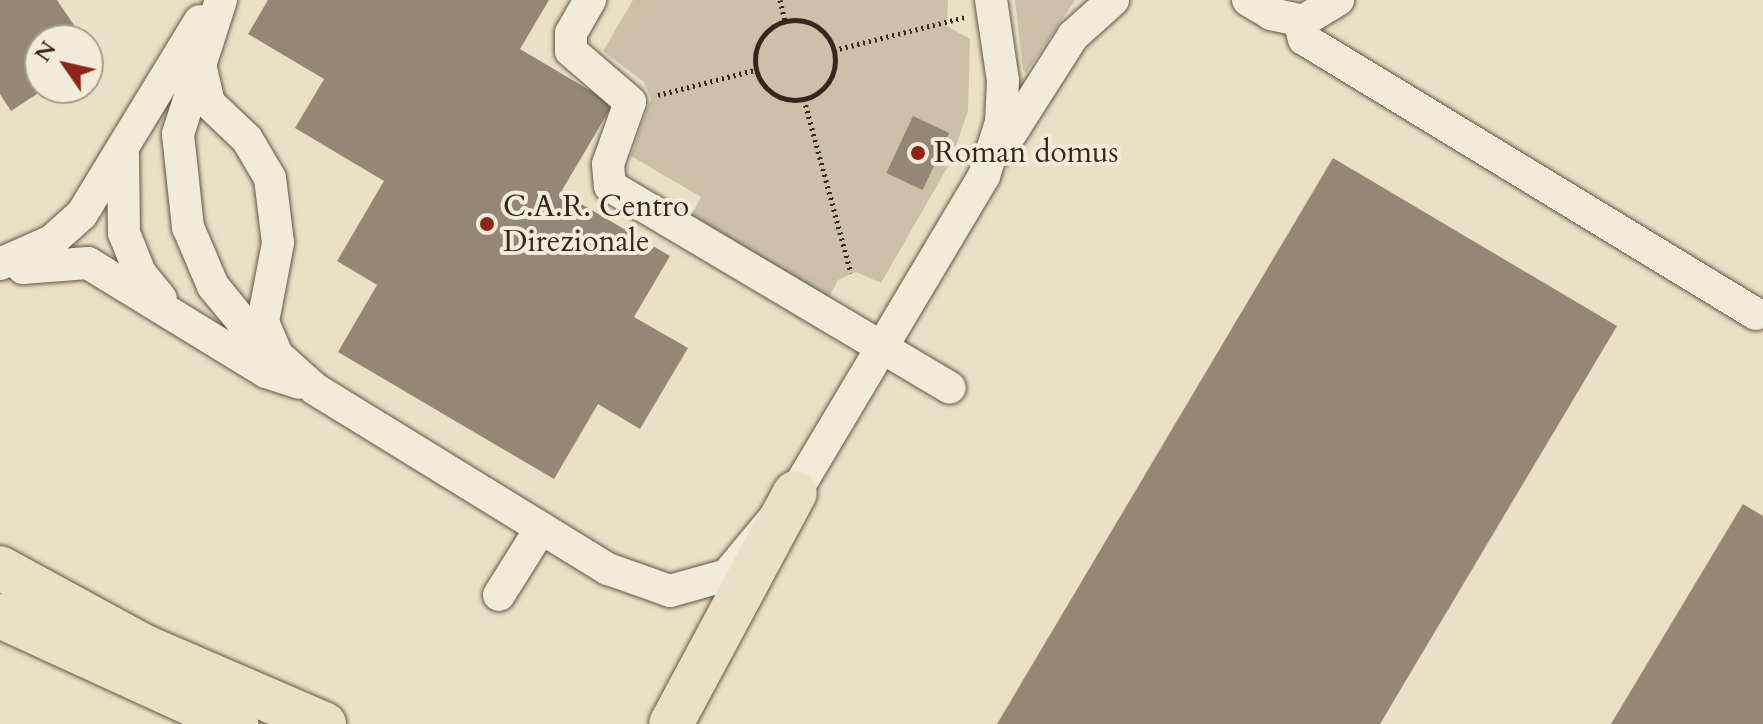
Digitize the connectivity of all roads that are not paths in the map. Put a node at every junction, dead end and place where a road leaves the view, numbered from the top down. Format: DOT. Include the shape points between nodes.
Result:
graph roads {
  1 [pos="219,0"];
  2 [pos="590,0"];
  3 [pos="1113,0"];
  4 [pos="1248,0"];
  5 [pos="1338,0"];
  6 [pos="979,8"];
  7 [pos="1299,21"];
  8 [pos="198,57"];
  9 [pos="127,138"];
  10 [pos="984,176"];
  11 [pos="0,267"];
  12 [pos="1761,311"];
  13 [pos="178,316"];
  14 [pos="882,347"];
  15 [pos="278,354"];
  16 [pos="950,388"];
  17 [pos="315,389"];
  18 [pos="795,493"];
  19 [pos="541,528"];
  20 [pos="8,589"];
  21 [pos="499,595"];
  22 [pos="236,724"];
  23 [pos="324,724"];
  24 [pos="671,724"];
  1 -- 8 [label="street"];
  1 -- 9 [label="street" via="180,47"];
  2 -- 14 [label="street" via="571,33 571,51 630,102 608,164 610,186"];
  3 -- 10 [label="street" via="1061,52"];
  4 -- 7 [label="street"];
  5 -- 7 [label="street" via="1318,16"];
  6 -- 10 [label="street" via="1003,81 1001,122"];
  7 -- 12 [label="street" via="1304,39"];
  8 -- 15 [label="street" via="209,103 247,139 270,178 278,243 263,322"];
  8 -- 15 [label="street" via="178,134 188,227 213,286"];
  9 -- 11 [label="street" via="68,229"];
  9 -- 13 [label="street" via="119,188 124,233 140,273"];
  10 -- 14 [label="street"];
  11 -- 13 [label="street" via="88,263"];
  13 -- 17 [label="street" via="266,372"];
  14 -- 16 [label="street"];
  14 -- 18 [label="street"];
  15 -- 17 [label="street"];
  17 -- 19 [label="street"];
  18 -- 19 [label="street" via="734,568 691,589 633,583"];
  18 -- 24 [label="highway"];
  19 -- 21 [label="street"];
  20 -- 22 [label="highway"];
  20 -- 23 [label="highway"];
}
